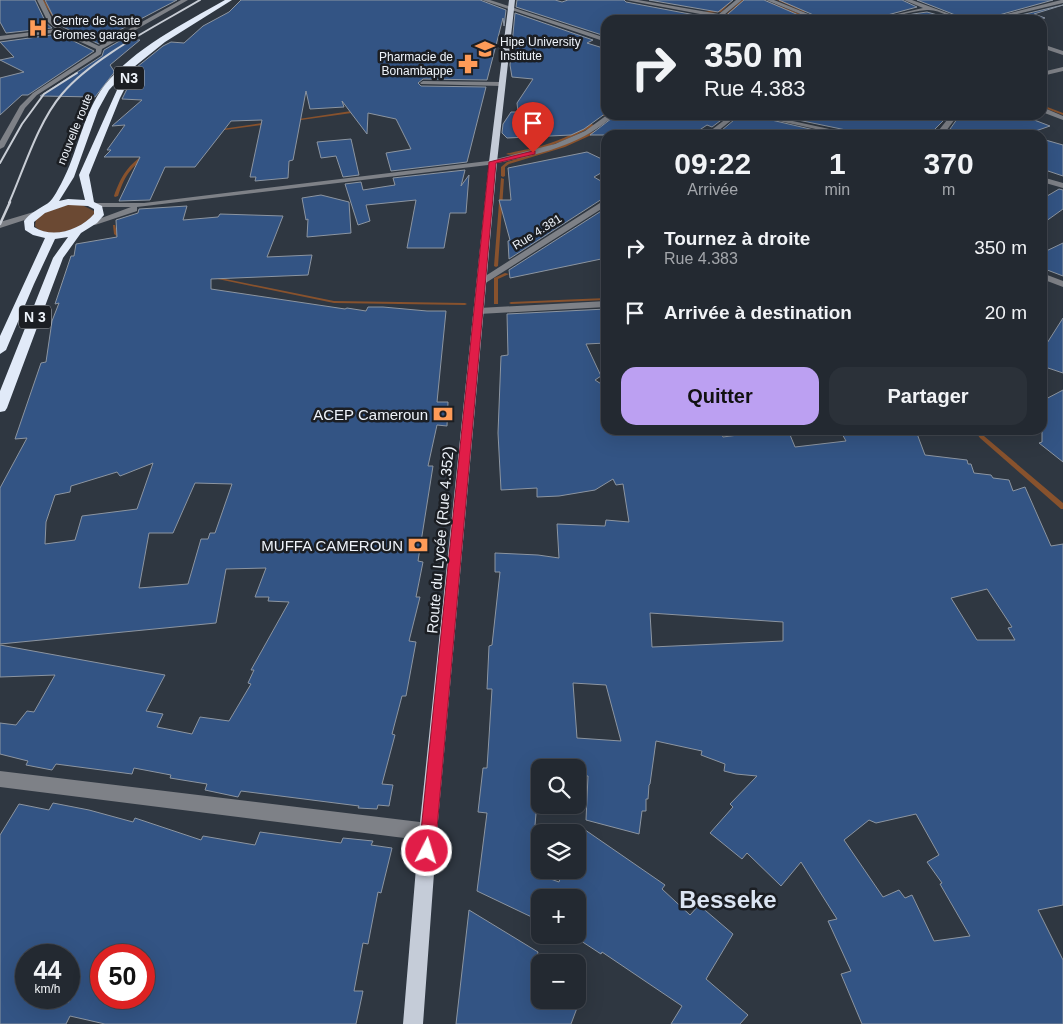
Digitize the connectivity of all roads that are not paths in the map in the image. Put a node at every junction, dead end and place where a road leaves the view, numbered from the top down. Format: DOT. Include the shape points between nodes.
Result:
graph roads {
  1 [pos="40,0"];
  2 [pos="185,0"];
  3 [pos="229,0"];
  4 [pos="241,0"];
  5 [pos="485,0"];
  6 [pos="629,0"];
  7 [pos="739,0"];
  8 [pos="769,0"];
  9 [pos="906,0"];
  10 [pos="1063,2"];
  11 [pos="510,4"];
  12 [pos="928,8"];
  13 [pos="702,15"];
  14 [pos="721,15"];
  15 [pos="807,15"];
  16 [pos="896,15"];
  17 [pos="948,15"];
  18 [pos="1007,15"];
  19 [pos="198,20"];
  20 [pos="207,20"];
  21 [pos="60,30"];
  22 [pos="0,38"];
  23 [pos="601,38"];
  24 [pos="98,48"];
  25 [pos="1047,48"];
  26 [pos="1063,53"];
  27 [pos="1063,69"];
  28 [pos="1047,73"];
  29 [pos="423,83"];
  30 [pos="501,84"];
  31 [pos="1047,111"];
  32 [pos="1063,118"];
  33 [pos="604,120"];
  34 [pos="728,120"];
  35 [pos="780,120"];
  36 [pos="716,130"];
  37 [pos="829,130"];
  38 [pos="0,147"];
  39 [pos="493,162"];
  40 [pos="1047,181"];
  41 [pos="1063,186"];
  42 [pos="93,204"];
  43 [pos="144,205"];
  44 [pos="51,206"];
  45 [pos="601,206"];
  46 [pos="37,213"];
  47 [pos="92,223"];
  48 [pos="0,226"];
  49 [pos="29,228"];
  50 [pos="78,230"];
  51 [pos="52,235"];
  52 [pos="1047,278"];
  53 [pos="481,282"];
  54 [pos="1063,284"];
  55 [pos="601,304"];
  56 [pos="479,311"];
  57 [pos="0,350"];
  58 [pos="0,408"];
  59 [pos="0,779"];
  60 [pos="428,832"];
  61 [pos="413,1024"];
  1 -- 21 [label="street" via="51,22"];
  2 -- 24 [label="street"];
  3 -- 19 [label="highway, nouvelle route / N3"];
  4 -- 20 [label="highway, nouvelle route / N3"];
  5 -- 11 [label="street"];
  6 -- 13 [label="street"];
  7 -- 14 [label="street"];
  8 -- 15 [label="street"];
  9 -- 12 [label="street"];
  10 -- 18 [label="street"];
  11 -- 23 [label="street"];
  11 -- 30 [label="main road, Route du Lycée (Rue 4.352)"];
  12 -- 16 [label="street"];
  12 -- 17 [label="street"];
  19 -- 20 [label="highway"];
  19 -- 44 [label="highway, nouvelle route / N3" via="138,59 106,89 69,178"];
  20 -- 42 [label="highway, nouvelle route / N3" via="158,52 125,81 84,175"];
  21 -- 22 [label="street"];
  21 -- 24 [label="street"];
  24 -- 38 [label="street" via="99,53 35,94 22,108"];
  25 -- 26 [label="street"];
  27 -- 28 [label="street"];
  29 -- 30 [label="street"];
  30 -- 39 [label="main road, Route du Lycée (Rue 4.352)"];
  31 -- 32 [label="street"];
  33 -- 39 [label="street" via="566,142"];
  34 -- 36 [label="street"];
  35 -- 37 [label="street"];
  39 -- 43 [label="street"];
  39 -- 53 [label="main road, Route du Lycée (Rue 4.352)"];
  40 -- 41 [label="street"];
  42 -- 43 [label="street"];
  42 -- 44 [label="highway" via="68,202"];
  42 -- 47 [label="highway" via="100,215"];
  43 -- 47 [label="street"];
  44 -- 46 [label="highway"];
  45 -- 53 [label="street, Rue 4.381"];
  46 -- 48 [label="street"];
  46 -- 49 [label="highway" via="29,221"];
  47 -- 50 [label="highway"];
  48 -- 49 [label="street"];
  49 -- 51 [label="highway" via="37,234"];
  50 -- 51 [label="highway"];
  50 -- 58 [label="highway, N 3" via="58,258"];
  51 -- 57 [label="highway"];
  52 -- 54 [label="street"];
  53 -- 56 [label="main road, Route du Lycée (Rue 4.352)"];
  55 -- 56 [label="street"];
  56 -- 60 [label="main road, Route du Lycée (Rue 4.352)"];
  59 -- 60 [label="street"];
  60 -- 61 [label="main road, Route du Lycée (Rue 4.352)"];
}
